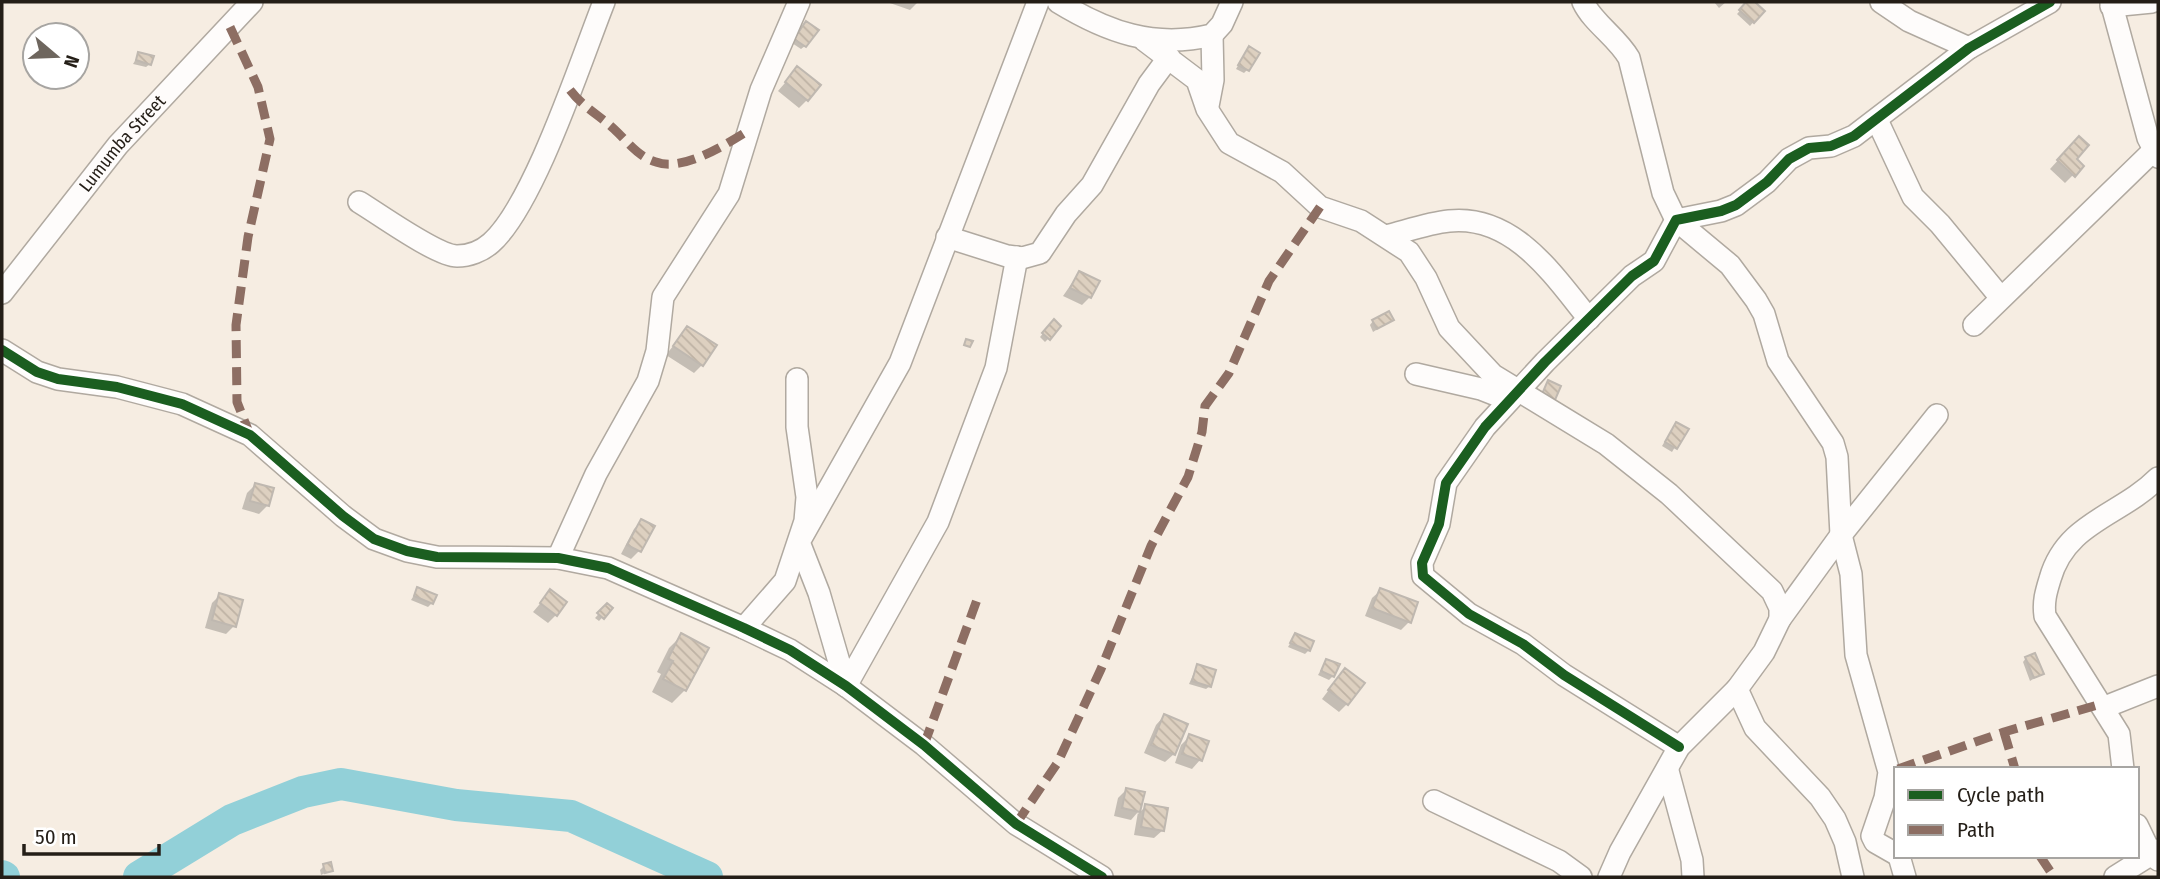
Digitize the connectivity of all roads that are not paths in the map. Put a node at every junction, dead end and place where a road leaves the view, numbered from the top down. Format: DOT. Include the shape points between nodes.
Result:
graph roads {
  1 [pos="252,2"];
  2 [pos="604,2"];
  3 [pos="799,2"];
  4 [pos="1038,2"];
  5 [pos="1058,2"];
  6 [pos="1232,2"];
  7 [pos="1583,2"];
  8 [pos="1881,2"];
  9 [pos="2050,2"];
  10 [pos="2152,2"];
  11 [pos="2111,4"];
  12 [pos="1212,35"];
  13 [pos="1144,40"];
  14 [pos="1969,48"];
  15 [pos="1169,57"];
  16 [pos="1207,109"];
  17 [pos="1877,120"];
  18 [pos="2156,153"];
  19 [pos="359,202"];
  20 [pos="1676,220"];
  21 [pos="1386,236"];
  22 [pos="947,237"];
  23 [pos="1017,257"];
  24 [pos="2,293"];
  25 [pos="2001,298"];
  26 [pos="1589,319"];
  27 [pos="1975,325"];
  28 [pos="2,350"];
  29 [pos="1416,374"];
  30 [pos="797,379"];
  31 [pos="1515,396"];
  32 [pos="1937,415"];
  33 [pos="2158,478"];
  34 [pos="1841,534"];
  35 [pos="799,542"];
  36 [pos="558,558"];
  37 [pos="1780,619"];
  38 [pos="744,628"];
  39 [pos="846,686"];
  40 [pos="2158,686"];
  41 [pos="1737,689"];
  42 [pos="2105,707"];
  43 [pos="1679,747"];
  44 [pos="2123,767"];
  45 [pos="1668,771"];
  46 [pos="1434,801"];
  47 [pos="2139,828"];
  48 [pos="1894,853"];
  49 [pos="2156,855"];
  50 [pos="1898,858"];
  51 [pos="1102,877"];
  52 [pos="1581,877"];
  53 [pos="1609,877"];
  54 [pos="1693,877"];
  55 [pos="1853,877"];
  56 [pos="1905,877"];
  57 [pos="2115,877"];
  1 -- 24 [label="street, Lumumba Street" via="118,145"];
  2 -- 19 [label="street" via="514,216 491,243 473,254 449,256"];
  3 -- 36 [label="street" via="757,100 729,194 663,297 657,351 648,381 596,474"];
  4 -- 22 [label="street"];
  5 -- 13 [label="street" via="1110,31"];
  6 -- 12 [label="street"];
  7 -- 20 [label="street" via="1629,58 1663,193"];
  8 -- 14 [label="street"];
  9 -- 14 [label="street"];
  10 -- 11 [label="street"];
  11 -- 18 [label="street"];
  12 -- 13 [label="street" via="1192,40"];
  12 -- 16 [label="street" via="1213,80"];
  13 -- 15 [label="street"];
  14 -- 17 [label="street"];
  15 -- 16 [label="street" via="1196,80"];
  15 -- 23 [label="street" via="1092,185 1040,253"];
  16 -- 21 [label="street" via="1228,143 1282,172 1320,206"];
  17 -- 20 [label="street" via="1830,146 1809,148 1789,159 1736,205"];
  17 -- 25 [label="street" via="1913,197"];
  18 -- 25 [label="street"];
  20 -- 26 [label="street" via="1654,261"];
  20 -- 34 [label="street" via="1730,265 1756,300 1778,362 1833,443"];
  21 -- 26 [label="street" via="1448,220 1484,225 1529,249"];
  21 -- 31 [label="street" via="1409,252 1449,328"];
  22 -- 23 [label="street"];
  22 -- 35 [label="street" via="900,363"];
  23 -- 39 [label="street" via="996,368 941,513"];
  25 -- 27 [label="street"];
  26 -- 31 [label="street"];
  28 -- 36 [label="street" via="37,372 182,404 250,435 374,539 437,556"];
  29 -- 31 [label="street"];
  30 -- 35 [label="street" via="797,428 807,497"];
  31 -- 37 [label="street" via="1606,444 1669,494 1772,591"];
  31 -- 43 [label="street" via="1485,427 1446,483 1439,524 1422,563 1423,576 1469,614 1523,644"];
  32 -- 34 [label="street"];
  33 -- 42 [label="street" via="2069,541 2054,563 2043,602 2045,616"];
  34 -- 37 [label="street"];
  34 -- 48 [label="street" via="1851,574 1856,655 1889,772 1872,836"];
  35 -- 38 [label="street" via="786,581"];
  35 -- 39 [label="street"];
  36 -- 38 [label="street" via="608,568"];
  37 -- 41 [label="street" via="1764,652"];
  38 -- 39 [label="street" via="790,650"];
  39 -- 51 [label="street" via="1016,824"];
  40 -- 42 [label="street"];
  41 -- 43 [label="street"];
  41 -- 55 [label="street" via="1755,728 1835,818"];
  42 -- 44 [label="street" via="2119,734"];
  43 -- 45 [label="street"];
  45 -- 53 [label="street"];
  45 -- 54 [label="street"];
  46 -- 52 [label="street" via="1559,861"];
  47 -- 49 [label="street"];
  49 -- 57 [label="street"];
  50 -- 56 [label="street"];
}
